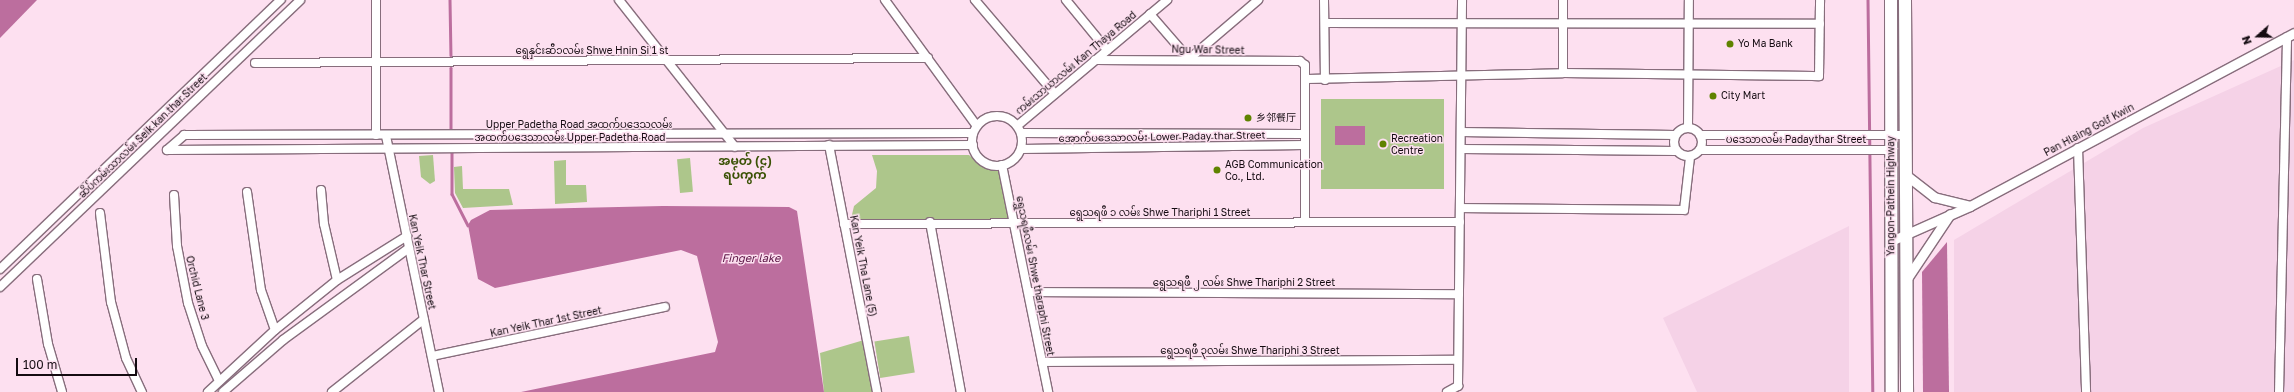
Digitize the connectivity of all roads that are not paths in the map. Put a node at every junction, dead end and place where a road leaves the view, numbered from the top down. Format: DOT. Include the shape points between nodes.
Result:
graph roads {
  1 [pos="281,0"];
  2 [pos="300,0"];
  3 [pos="376,0"];
  4 [pos="619,0"];
  5 [pos="885,0"];
  6 [pos="975,0"];
  7 [pos="1066,0"];
  8 [pos="1153,0"];
  9 [pos="1167,0"];
  10 [pos="1258,0"];
  11 [pos="1324,0"];
  12 [pos="1462,0"];
  13 [pos="1563,0"];
  14 [pos="1689,0"];
  15 [pos="1820,0"];
  16 [pos="1891,0"];
  17 [pos="1905,0"];
  18 [pos="1159,7"];
  19 [pos="1150,14"];
  20 [pos="1325,23"];
  21 [pos="1462,24"];
  22 [pos="1563,24"];
  23 [pos="1689,24"];
  24 [pos="1820,24"];
  25 [pos="2290,35"];
  26 [pos="1107,50"];
  27 [pos="928,58"];
  28 [pos="1189,59"];
  29 [pos="668,60"];
  30 [pos="1095,60"];
  31 [pos="377,62"];
  32 [pos="256,63"];
  33 [pos="1563,73"];
  34 [pos="1688,74"];
  35 [pos="1460,77"];
  36 [pos="1307,79"];
  37 [pos="1325,80"];
  38 [pos="1055,94"];
  39 [pos="1688,128"];
  40 [pos="975,129"];
  41 [pos="1019,130"];
  42 [pos="1461,132"];
  43 [pos="725,134"];
  44 [pos="1304,134"];
  45 [pos="376,135"];
  46 [pos="1675,135"];
  47 [pos="1700,135"];
  48 [pos="1892,135"];
  49 [pos="1906,135"];
  50 [pos="386,136"];
  51 [pos="828,145"];
  52 [pos="973,145"];
  53 [pos="1304,145"];
  54 [pos="735,147"];
  55 [pos="2078,148"];
  56 [pos="389,149"];
  57 [pos="1021,149"];
  58 [pos="1461,149"];
  59 [pos="167,150"];
  60 [pos="1700,150"];
  61 [pos="1892,150"];
  62 [pos="1676,151"];
  63 [pos="1690,157"];
  64 [pos="1002,165"];
  65 [pos="1906,175"];
  66 [pos="321,190"];
  67 [pos="247,192"];
  68 [pos="174,195"];
  69 [pos="1970,206"];
  70 [pos="1460,208"];
  71 [pos="100,213"];
  72 [pos="1950,214"];
  73 [pos="930,222"];
  74 [pos="1305,222"];
  75 [pos="1460,222"];
  76 [pos="844,224"];
  77 [pos="1016,224"];
  78 [pos="1907,234"];
  79 [pos="407,236"];
  80 [pos="1891,242"];
  81 [pos="409,248"];
  82 [pos="0,269"];
  83 [pos="37,279"];
  84 [pos="337,280"];
  85 [pos="1906,280"];
  86 [pos="0,287"];
  87 [pos="1029,292"];
  88 [pos="1459,294"];
  89 [pos="665,307"];
  90 [pos="424,319"];
  91 [pos="275,330"];
  92 [pos="432,356"];
  93 [pos="1458,360"];
  94 [pos="1042,362"];
  95 [pos="219,381"];
  96 [pos="62,392"];
  97 [pos="142,392"];
  98 [pos="208,392"];
  99 [pos="223,392"];
  100 [pos="332,392"];
  101 [pos="439,392"];
  102 [pos="877,392"];
  103 [pos="961,392"];
  104 [pos="1048,392"];
  105 [pos="1447,392"];
  106 [pos="1892,392"];
  107 [pos="1907,392"];
  108 [pos="2086,392"];
  109 [pos="2279,392"];
  1 -- 82 [label="street, ဆိပ်ကမ်းသာလမ်း Seik kan thar Street"];
  2 -- 86 [label="street, ဆိပ်ကမ်းသာလမ်း Seik kan thar Street"];
  3 -- 31 [label="street"];
  4 -- 29 [label="street"];
  5 -- 27 [label="street"];
  6 -- 38 [label="street"];
  7 -- 26 [label="street"];
  8 -- 18 [label="street"];
  9 -- 18 [label="street, ကမ်းသာယာလမ်း Kan Thaya Road"];
  10 -- 28 [label="street"];
  11 -- 20 [label="street"];
  12 -- 21 [label="street"];
  13 -- 22 [label="street"];
  14 -- 23 [label="street"];
  15 -- 24 [label="street"];
  16 -- 48 [label="main road, Yangon-Pathein Highway"];
  17 -- 49 [label="main road, Yangon-Pathein Highway"];
  18 -- 19 [label="street, ကမ်းသာယာလမ်း Kan Thaya Road"];
  19 -- 26 [label="street, ကမ်းသာယာလမ်း Kan Thaya Road"];
  19 -- 28 [label="street"];
  20 -- 21 [label="street"];
  20 -- 37 [label="street"];
  21 -- 22 [label="street"];
  21 -- 35 [label="street"];
  22 -- 23 [label="street"];
  22 -- 33 [label="street"];
  23 -- 24 [label="street"];
  23 -- 34 [label="street"];
  24 -- 34 [label="street" via="1819,76"];
  25 -- 55 [label="street, Pan Hlaing Golf Kwin"];
  25 -- 109 [label="street"];
  26 -- 30 [label="street, ကမ်းသာယာလမ်း Kan Thaya Road"];
  27 -- 29 [label="street, ရွေနှင်းဆီ၁လမ်း Shwe Hnin Si 1 st"];
  27 -- 40 [label="street"];
  28 -- 30 [label="street, Ngu War Street"];
  28 -- 36 [label="street, Ngu War Street" via="1300,61 1305,65"];
  29 -- 31 [label="street, ရွေနှင်းဆီ၁လမ်း Shwe Hnin Si 1 st"];
  29 -- 43 [label="street"];
  30 -- 38 [label="street, ကမ်းသာယာလမ်း Kan Thaya Road"];
  31 -- 32 [label="street, ရွေနှင်းဆီ၁လမ်း Shwe Hnin Si 1 st"];
  31 -- 45 [label="street"];
  33 -- 34 [label="street"];
  33 -- 35 [label="street"];
  34 -- 39 [label="street"];
  35 -- 37 [label="street"];
  35 -- 42 [label="street"];
  36 -- 37 [label="street"];
  36 -- 44 [label="street"];
  38 -- 41 [label="street, ကမ်းသာယာလမ်း Kan Thaya Road"];
  39 -- 46 [label="street"];
  39 -- 47 [label="street"];
  40 -- 41 [label="street" via="984,119 1000,116"];
  40 -- 43 [label="street, Upper Padetha Road အထက်ပဒေသလမ်း"];
  40 -- 52 [label="street"];
  41 -- 44 [label="street, အောက်ပဒေသာလမ်း Lower Paday thar Street"];
  41 -- 57 [label="street"];
  42 -- 46 [label="street"];
  42 -- 58 [label="street"];
  43 -- 50 [label="street, Upper Padetha Road အထက်ပဒေသလမ်း"];
  43 -- 54 [label="street"];
  44 -- 53 [label="street"];
  45 -- 50 [label="street, Upper Padetha Road အထက်ပဒေသလမ်း"];
  45 -- 59 [label="street, Upper Padetha Road အထက်ပဒေသလမ်း" via="184,135"];
  46 -- 62 [label="street"];
  47 -- 48 [label="street, ပဒေသာလမ်း Padaythar Street"];
  47 -- 60 [label="street"];
  48 -- 49 [label="street, ပဒေသာလမ်း Padaythar Street"];
  48 -- 61 [label="main road, Yangon-Pathein Highway"];
  49 -- 65 [label="main road, Yangon-Pathein Highway"];
  50 -- 56 [label="street, Kan Yeik Thar Street"];
  51 -- 52 [label="street, အထက်ပဒေသာလမ်း Upper Padetha Road"];
  51 -- 54 [label="street, အထက်ပဒေသာလမ်း Upper Padetha Road"];
  51 -- 76 [label="street, Kan Yeik Tha Lane (5)"];
  52 -- 64 [label="street" via="982,160"];
  53 -- 57 [label="street, အောက်ပဒေသာလမ်း Lower Paday thar Street"];
  53 -- 74 [label="street"];
  54 -- 56 [label="street, အထက်ပဒေသာလမ်း Upper Padetha Road"];
  55 -- 69 [label="street, Pan Hlaing Golf Kwin"];
  55 -- 108 [label="street"];
  56 -- 59 [label="street, အထက်ပဒေသာလမ်း Upper Padetha Road"];
  56 -- 79 [label="street, Kan Yeik Thar Street"];
  57 -- 64 [label="street" via="1010,162"];
  58 -- 62 [label="street"];
  58 -- 70 [label="street"];
  60 -- 61 [label="street, ပဒေသာလမ်း Padaythar Street"];
  60 -- 63 [label="street"];
  61 -- 80 [label="main road, Yangon-Pathein Highway"];
  62 -- 63 [label="street"];
  63 -- 70 [label="street" via="1684,210"];
  64 -- 77 [label="street, ရွှေသရဖီလမ်း Shwe tharaphi Street"];
  65 -- 69 [label="street" via="1934,197"];
  65 -- 78 [label="main road, Yangon-Pathein Highway"];
  66 -- 84 [label="street" via="324,224"];
  67 -- 91 [label="street" via="261,290"];
  68 -- 95 [label="street, Orchid Lane 3" via="177,246 188,303 202,346"];
  69 -- 72 [label="street, Pan Hlaing Golf Kwin"];
  70 -- 75 [label="street"];
  71 -- 97 [label="street" via="111,302 126,358"];
  72 -- 78 [label="street, Pan Hlaing Golf Kwin"];
  72 -- 85 [label="street"];
  73 -- 76 [label="street, ရွေသရဖီ ၁ လမ်း Shwe Thariphi 1 Street"];
  73 -- 77 [label="street, ရွေသရဖီ ၁ လမ်း Shwe Thariphi 1 Street"];
  73 -- 103 [label="street"];
  74 -- 75 [label="street, ရွေသရဖီ ၁ လမ်း Shwe Thariphi 1 Street"];
  74 -- 77 [label="street, ရွေသရဖီ ၁ လမ်း Shwe Thariphi 1 Street"];
  75 -- 88 [label="street"];
  76 -- 102 [label="street, Kan Yeik Tha Lane (5)"];
  77 -- 87 [label="street, ရွှေသရဖီလမ်း Shwe tharaphi Street"];
  78 -- 80 [label="street, Pan Hlaing Golf Kwin"];
  78 -- 85 [label="main road, Yangon-Pathein Highway"];
  79 -- 81 [label="street, Kan Yeik Thar Street"];
  79 -- 84 [label="street"];
  80 -- 106 [label="main road, Yangon-Pathein Highway"];
  81 -- 90 [label="street, Kan Yeik Thar Street"];
  81 -- 99 [label="street" via="283,340"];
  83 -- 96 [label="street" via="48,344"];
  84 -- 91 [label="street"];
  85 -- 107 [label="main road, Yangon-Pathein Highway"];
  87 -- 88 [label="street, ရွေသရဖီ ၂ လမ်း Shwe Thariphi 2 Street"];
  87 -- 94 [label="street, ရွှေသရဖီလမ်း Shwe tharaphi Street"];
  88 -- 93 [label="street"];
  89 -- 92 [label="street, Kan Yeik Thar 1st Street"];
  90 -- 92 [label="street, Kan Yeik Thar Street"];
  90 -- 100 [label="street"];
  91 -- 95 [label="street"];
  92 -- 101 [label="street, Kan Yeik Thar Street"];
  93 -- 94 [label="street, ရွေသရဖီ ၃လမ်း Shwe Thariphi 3 Street"];
  93 -- 105 [label="street" via="1458,386"];
  94 -- 104 [label="street, ရွှေသရဖီလမ်း Shwe tharaphi Street"];
  95 -- 98 [label="street"];
}
